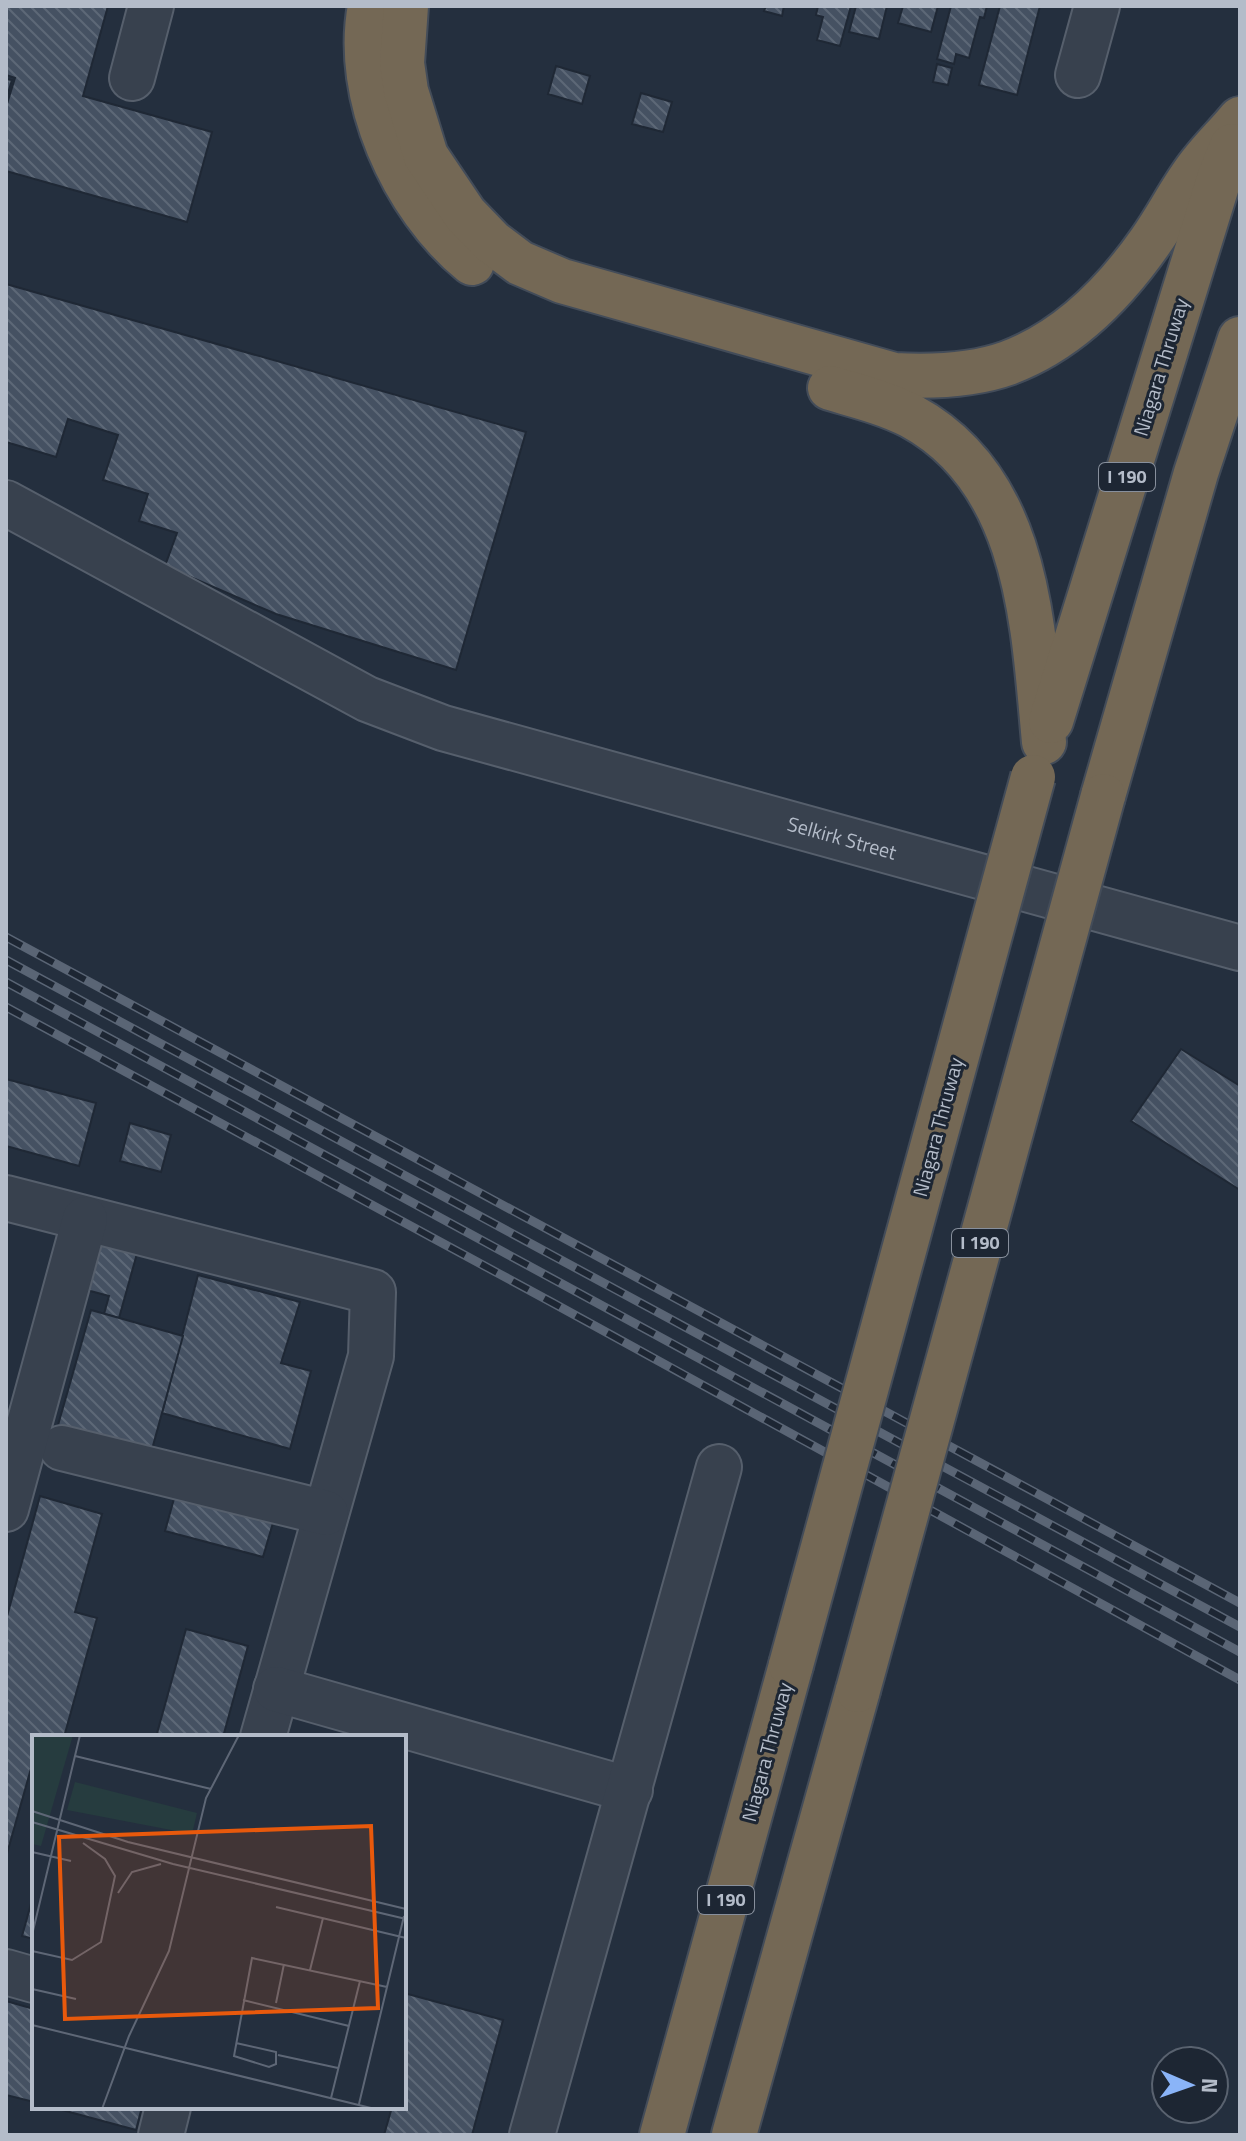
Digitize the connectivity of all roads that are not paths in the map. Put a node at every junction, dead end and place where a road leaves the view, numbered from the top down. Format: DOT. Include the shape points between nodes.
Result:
graph roads {
  1 [pos="151,6"];
  2 [pos="370,6"];
  3 [pos="406,6"];
  4 [pos="1097,6"];
  5 [pos="1078,75"];
  6 [pos="132,78"];
  7 [pos="1240,119"];
  8 [pos="1240,126"];
  9 [pos="1210,171"];
  10 [pos="1240,339"];
  11 [pos="6,503"];
  12 [pos="1038,760"];
  13 [pos="1240,948"];
  14 [pos="6,1198"];
  15 [pos="85,1219"];
  16 [pos="62,1448"];
  17 [pos="719,1467"];
  18 [pos="6,1509"];
  19 [pos="326,1513"];
  20 [pos="276,1689"];
  21 [pos="264,1735"];
  22 [pos="630,1790"];
  23 [pos="6,1972"];
  24 [pos="32,1979"];
  25 [pos="168,2109"];
  26 [pos="161,2135"];
  27 [pos="532,2135"];
  28 [pos="662,2135"];
  29 [pos="734,2135"];
  1 -- 6 [label="street"];
  2 -- 12 [label="highway" via="365,44 370,93 387,144 443,236 486,274 565,312 883,404 943,438 969,463 1013,538 1027,595"];
  3 -- 9 [label="highway" via="402,63 426,156 465,214 492,242 520,263 562,281 894,375 966,372 1008,363 1050,342 1123,277"];
  4 -- 5 [label="street"];
  7 -- 9 [label="highway"];
  8 -- 9 [label="highway, Niagara Thruway / I 190"];
  9 -- 12 [label="highway, Niagara Thruway / I 190"];
  10 -- 29 [label="highway, I 190, bridge" via="1103,796"];
  11 -- 13 [label="street, Selkirk Street" via="367,699 443,728"];
  12 -- 28 [label="highway, Niagara Thruway / I 190, bridge"];
  14 -- 15 [label="street"];
  15 -- 18 [label="street"];
  15 -- 19 [label="street" via="373,1292 371,1356"];
  16 -- 19 [label="street"];
  17 -- 22 [label="street"];
  19 -- 20 [label="street"];
  20 -- 21 [label="street"];
  20 -- 22 [label="street"];
  22 -- 27 [label="street"];
  23 -- 24 [label="street"];
  25 -- 26 [label="street"];
}
